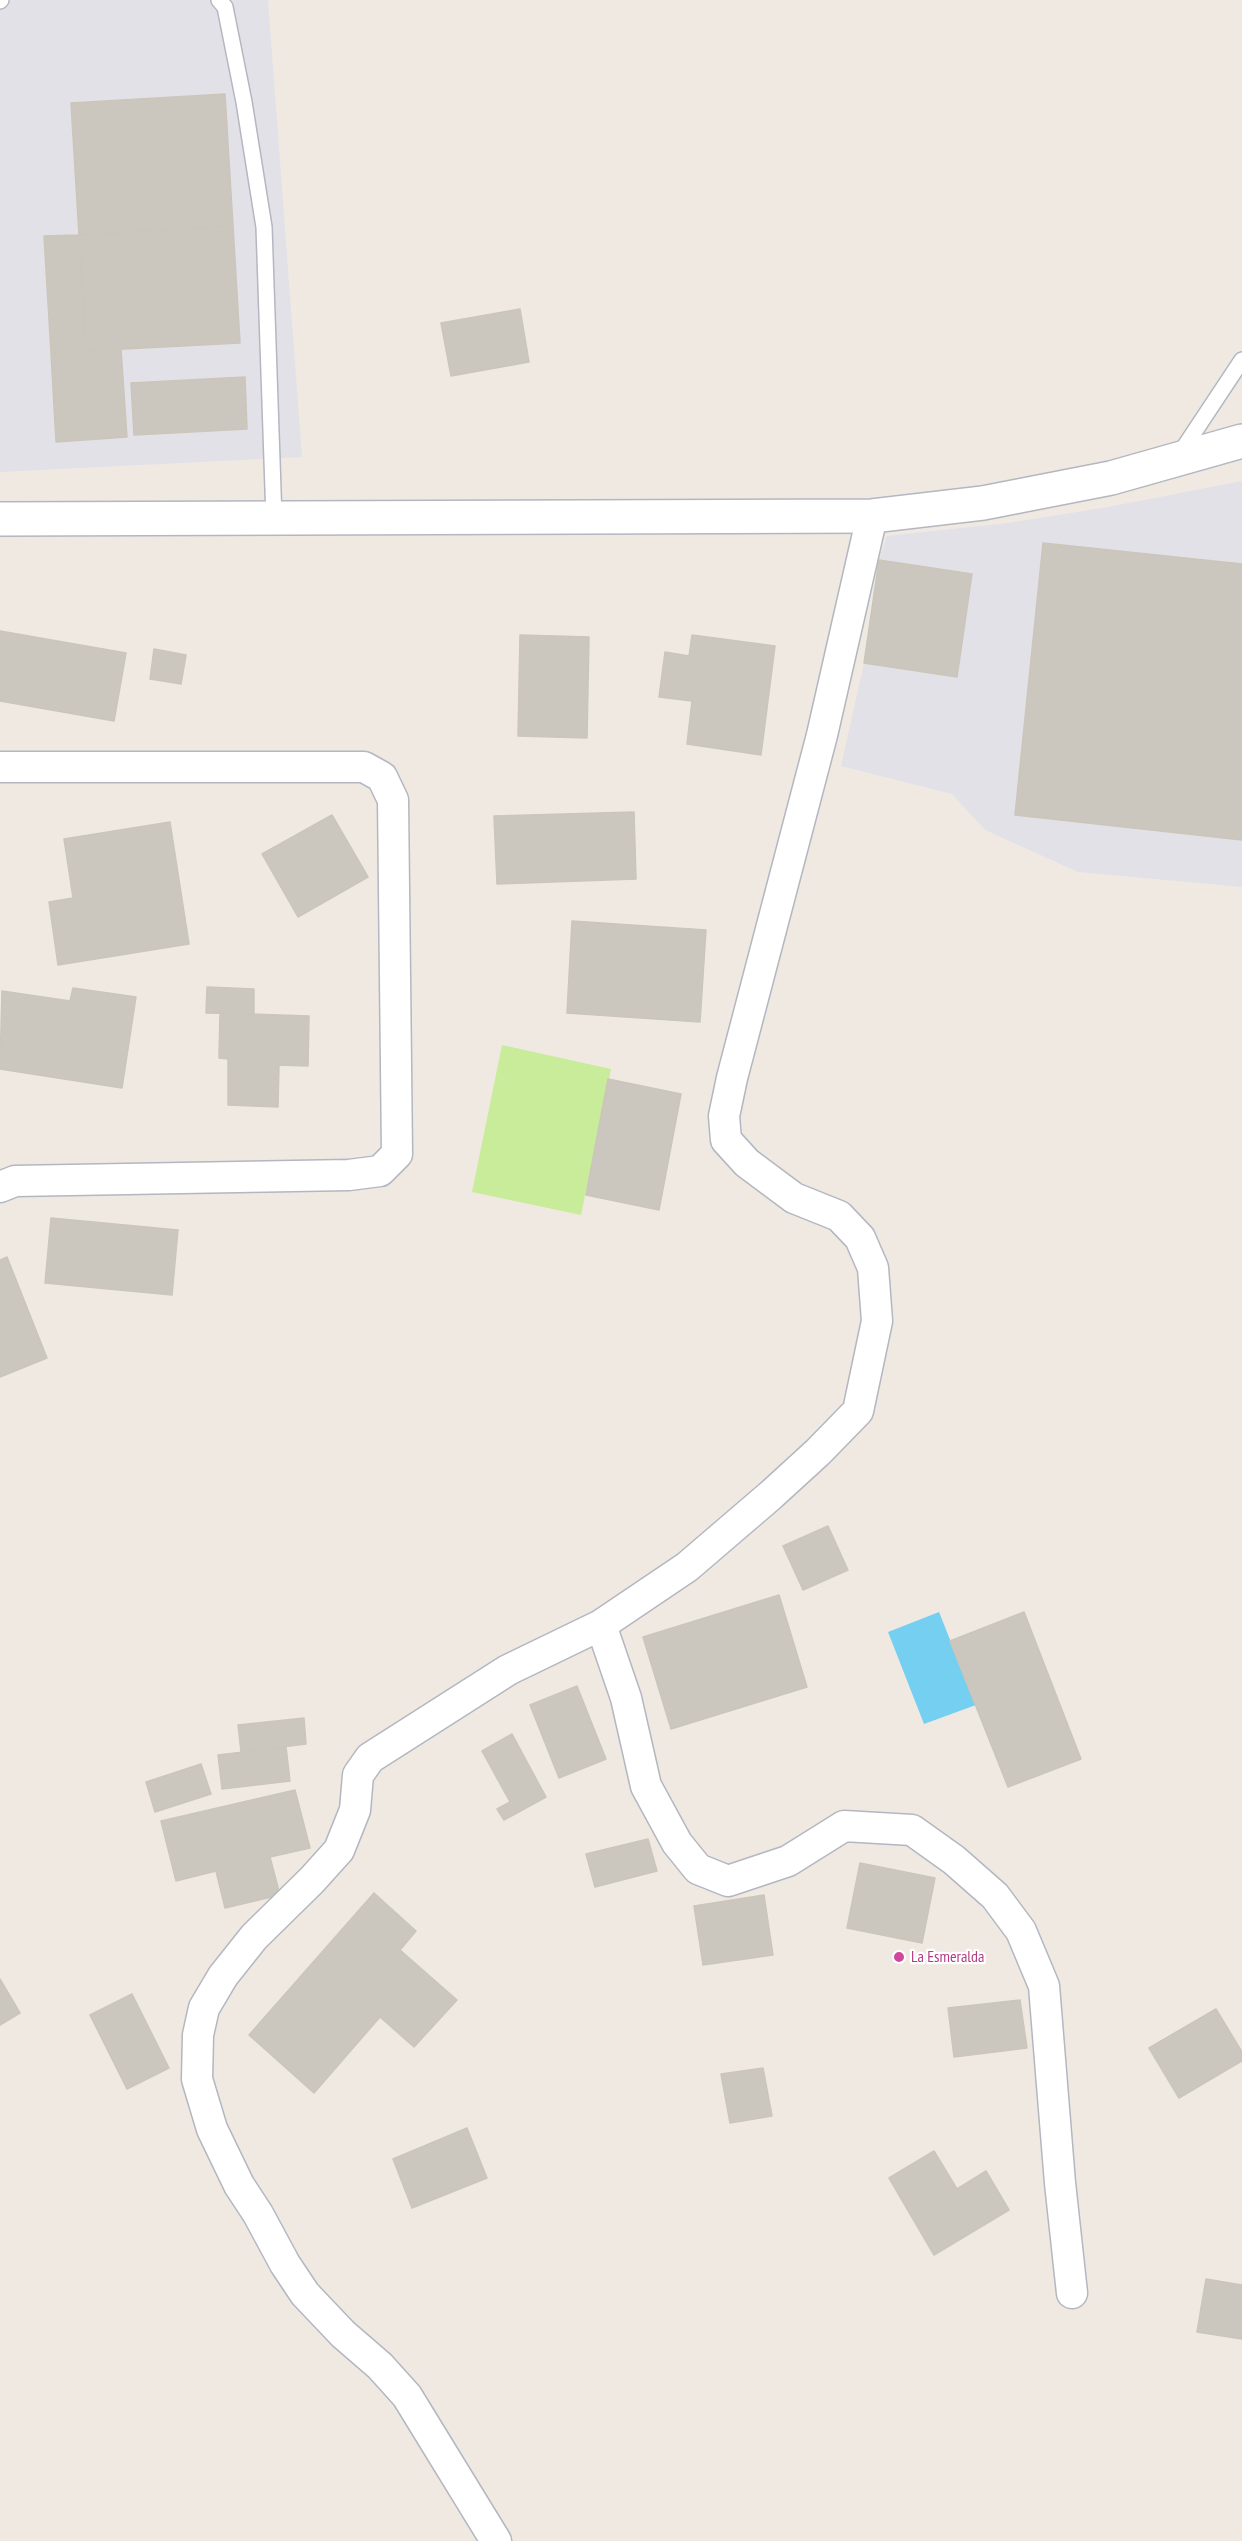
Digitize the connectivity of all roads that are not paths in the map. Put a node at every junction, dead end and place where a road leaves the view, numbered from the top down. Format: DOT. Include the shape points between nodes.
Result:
graph roads {
  1 [pos="219,0"];
  2 [pos="1242,360"];
  3 [pos="1242,441"];
  4 [pos="1176,459"];
  5 [pos="872,516"];
  6 [pos="0,519"];
  7 [pos="274,519"];
  8 [pos="0,767"];
  9 [pos="0,1187"];
  10 [pos="601,1625"];
  11 [pos="1072,2294"];
  12 [pos="496,2541"];
  1 -- 7 [label="lane" via="225,7 244,102 264,227"];
  2 -- 4 [label="lane"];
  3 -- 4 [label="main road"];
  4 -- 5 [label="main road" via="1110,478 983,502"];
  5 -- 7 [label="main road"];
  5 -- 10 [label="street" via="822,735 724,1116 726,1140 747,1163 794,1198 839,1216 860,1238 873,1268 877,1321 858,1411 771,1495 687,1567"];
  6 -- 7 [label="main road"];
  8 -- 9 [label="street" via="364,767 382,777 393,800 397,1154 380,1171 349,1175 15,1181"];
  10 -- 11 [label="street" via="626,1698 646,1786 677,1843 698,1869 728,1881 788,1861 844,1826 912,1830 995,1896 1021,1931 1044,1986"];
  10 -- 12 [label="street" via="508,1670 370,1758 358,1775 355,1810 339,1850 254,1937 223,1976 204,2008 198,2036 197,2079 212,2129 285,2264 305,2294 407,2396"];
}
